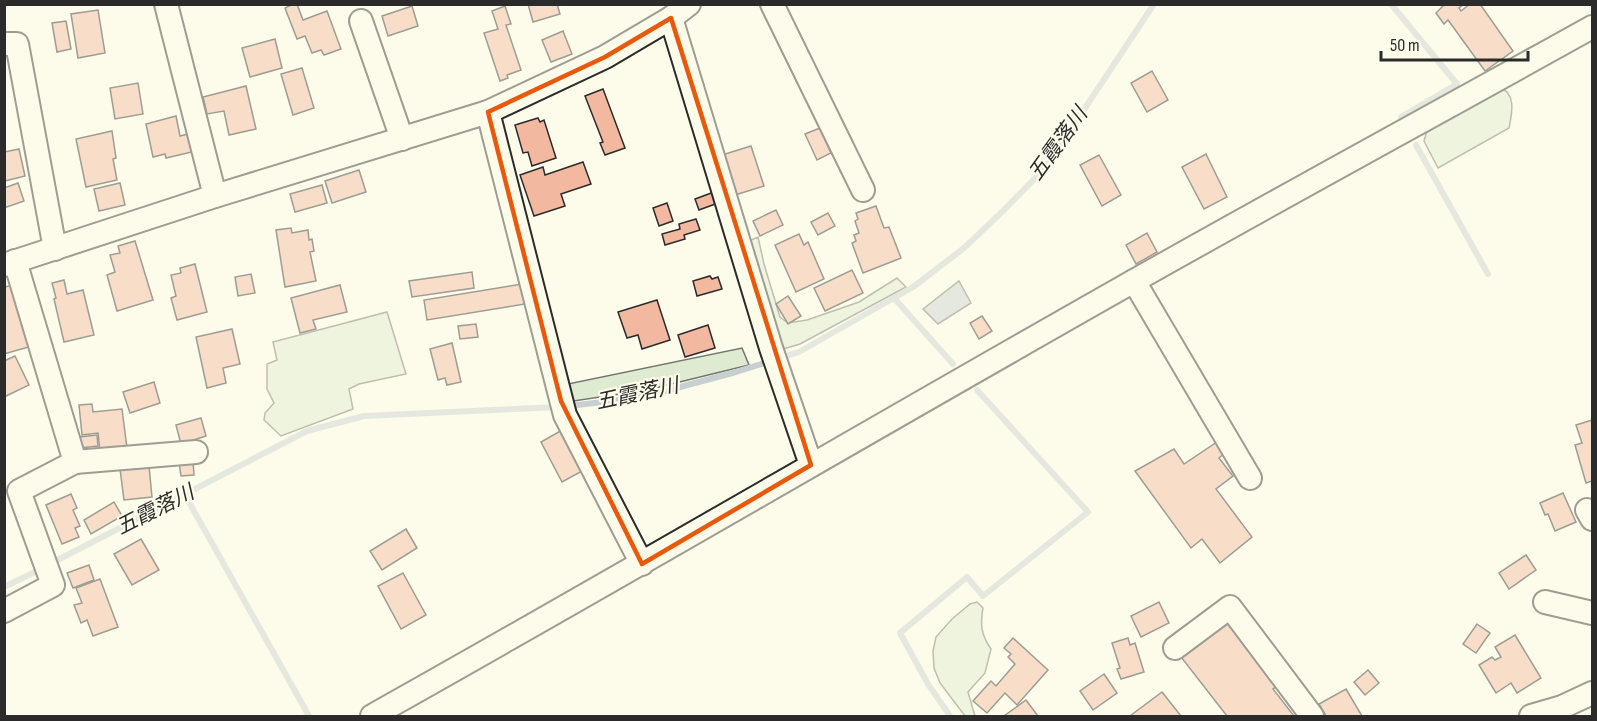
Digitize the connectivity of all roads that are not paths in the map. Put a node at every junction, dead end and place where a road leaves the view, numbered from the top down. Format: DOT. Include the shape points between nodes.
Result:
graph roads {
  1 [pos="166,4"];
  2 [pos="689,4"];
  3 [pos="772,4"];
  4 [pos="671,18"];
  5 [pos="361,21"];
  6 [pos="1593,27"];
  7 [pos="4,44"];
  8 [pos="488,112"];
  9 [pos="402,139"];
  10 [pos="863,190"];
  11 [pos="215,196"];
  12 [pos="56,249"];
  13 [pos="10,263"];
  14 [pos="1134,281"];
  15 [pos="196,452"];
  16 [pos="75,462"];
  17 [pos="811,465"];
  18 [pos="1250,478"];
  19 [pos="12,492"];
  20 [pos="642,564"];
  21 [pos="1545,602"];
  22 [pos="4,611"];
  23 [pos="1593,613"];
  24 [pos="1175,648"];
  25 [pos="1593,693"];
  26 [pos="372,717"];
  27 [pos="1312,717"];
  28 [pos="1531,717"];
  1 -- 11 [label="street"];
  2 -- 4 [label="street"];
  3 -- 10 [label="street"];
  4 -- 8 [label="street" via="605,57"];
  4 -- 17 [label="street" via="771,348"];
  5 -- 9 [label="street"];
  6 -- 14 [label="street"];
  7 -- 12 [label="street" via="17,44"];
  8 -- 9 [label="street"];
  8 -- 20 [label="street" via="563,408"];
  9 -- 11 [label="street"];
  11 -- 12 [label="street"];
  12 -- 13 [label="street"];
  13 -- 16 [label="street"];
  14 -- 17 [label="street"];
  14 -- 18 [label="street"];
  15 -- 16 [label="street"];
  16 -- 19 [label="street"];
  17 -- 20 [label="street"];
  19 -- 22 [label="street" via="53,585"];
  20 -- 26 [label="street"];
  21 -- 23 [label="street"];
  24 -- 27 [label="street" via="1230,607"];
  25 -- 28 [label="street"];
}
